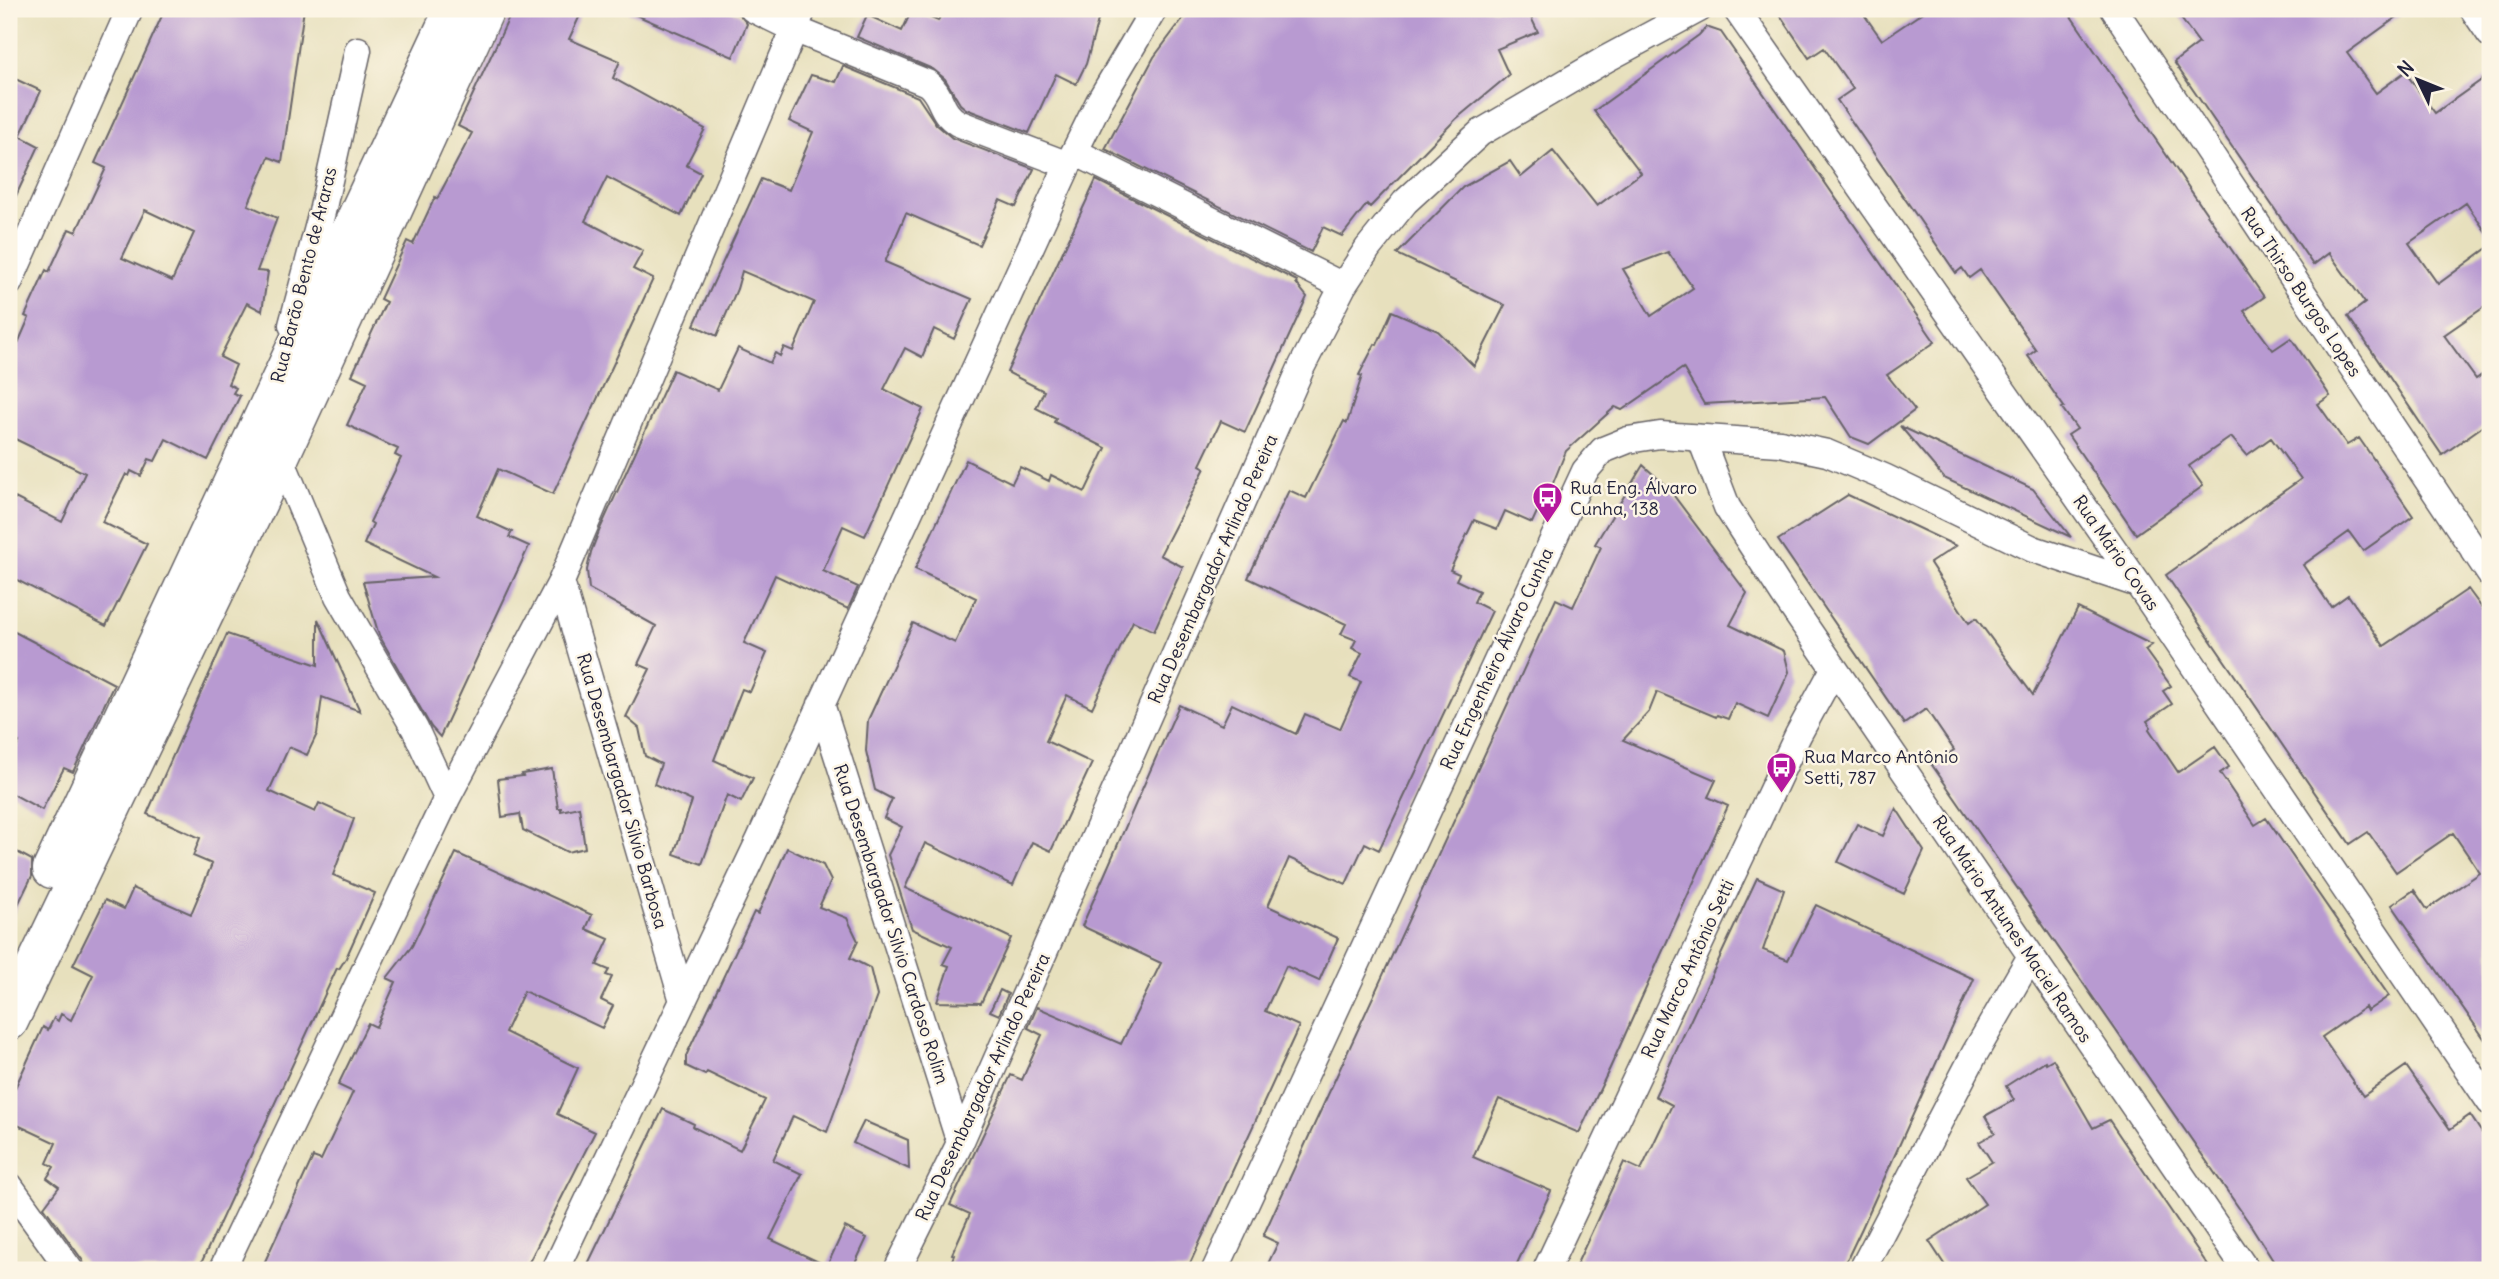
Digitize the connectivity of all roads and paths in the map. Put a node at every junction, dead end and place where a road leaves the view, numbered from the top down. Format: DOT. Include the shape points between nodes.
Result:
graph roads {
  1 [pos="130,9"];
  2 [pos="454,9"];
  3 [pos="485,9"];
  4 [pos="753,9"];
  5 [pos="1154,9"];
  6 [pos="1699,9"];
  7 [pos="1736,9"];
  8 [pos="2114,9"];
  9 [pos="2473,9"];
  10 [pos="799,19"];
  11 [pos="2490,34"];
  12 [pos="358,50"];
  13 [pos="1072,159"];
  14 [pos="9,283"];
  15 [pos="1343,286"];
  16 [pos="272,400"];
  17 [pos="1702,439"];
  18 [pos="281,453"];
  19 [pos="2490,574"];
  20 [pos="561,582"];
  21 [pos="2138,584"];
  22 [pos="1834,669"];
  23 [pos="821,705"];
  24 [pos="447,798"];
  25 [pos="2031,956"];
  26 [pos="9,962"];
  27 [pos="683,1001"];
  28 [pos="9,1021"];
  29 [pos="2490,1102"];
  30 [pos="960,1143"];
  31 [pos="9,1185"];
  32 [pos="1870,1265"];
  33 [pos="70,1270"];
  34 [pos="222,1270"];
  35 [pos="555,1270"];
  36 [pos="897,1270"];
  37 [pos="1214,1270"];
  38 [pos="1546,1270"];
  39 [pos="2246,1270"];
  1 -- 14 [label="street"];
  2 -- 16 [label="street"];
  3 -- 18 [label="street"];
  4 -- 10 [label="street"];
  5 -- 13 [label="street" via="1099,102"];
  6 -- 15 [label="street, Rua Desembargador Arlindo Pereira" via="1480,133 1405,202"];
  7 -- 21 [label="street, Rua Mário Covas"];
  8 -- 19 [label="street, Rua Thirso Burgos Lopes"];
  9 -- 11 [label="street"];
  10 -- 13 [label="street" via="927,83 934,88 944,112 958,124"];
  10 -- 20 [label="street"];
  12 -- 16 [label="street, Rua Barão Bento de Araras" via="322,212"];
  13 -- 15 [label="street"];
  13 -- 23 [label="street"];
  15 -- 30 [label="street, Rua Desembargador Arlindo Pereira" via="1303,366"];
  16 -- 18 [label="street, Rua Barão Bento de Araras"];
  16 -- 26 [label="street"];
  17 -- 21 [label="street, Rua Engenheiro Álvaro Cunha" via="1780,443 1827,453 2033,549"];
  17 -- 22 [label="street, Rua Mário Antunes Maciel Ramos" via="1727,508"];
  17 -- 37 [label="street, Rua Engenheiro Álvaro Cunha" via="1660,435 1628,440 1603,450 1585,471"];
  18 -- 24 [label="street, Rua Barão Bento de Araras" via="338,596 415,729"];
  18 -- 28 [label="street"];
  20 -- 24 [label="street"];
  20 -- 27 [label="street, Rua Desembargador Silvio Barbosa"];
  21 -- 29 [label="street, Rua Mário Covas"];
  22 -- 25 [label="street, Rua Mário Antunes Maciel Ramos"];
  22 -- 38 [label="street, Rua Marco Antônio Setti" via="1792,747"];
  23 -- 27 [label="street"];
  23 -- 30 [label="street, Rua Desembargador Silvio Cardoso Rolim"];
  24 -- 34 [label="street"];
  25 -- 32 [label="street" via="1975,1053"];
  25 -- 39 [label="street, Rua Mário Antunes Maciel Ramos"];
  27 -- 35 [label="street"];
  30 -- 36 [label="street, Rua Desembargador Arlindo Pereira"];
  31 -- 33 [label="street"];
}
